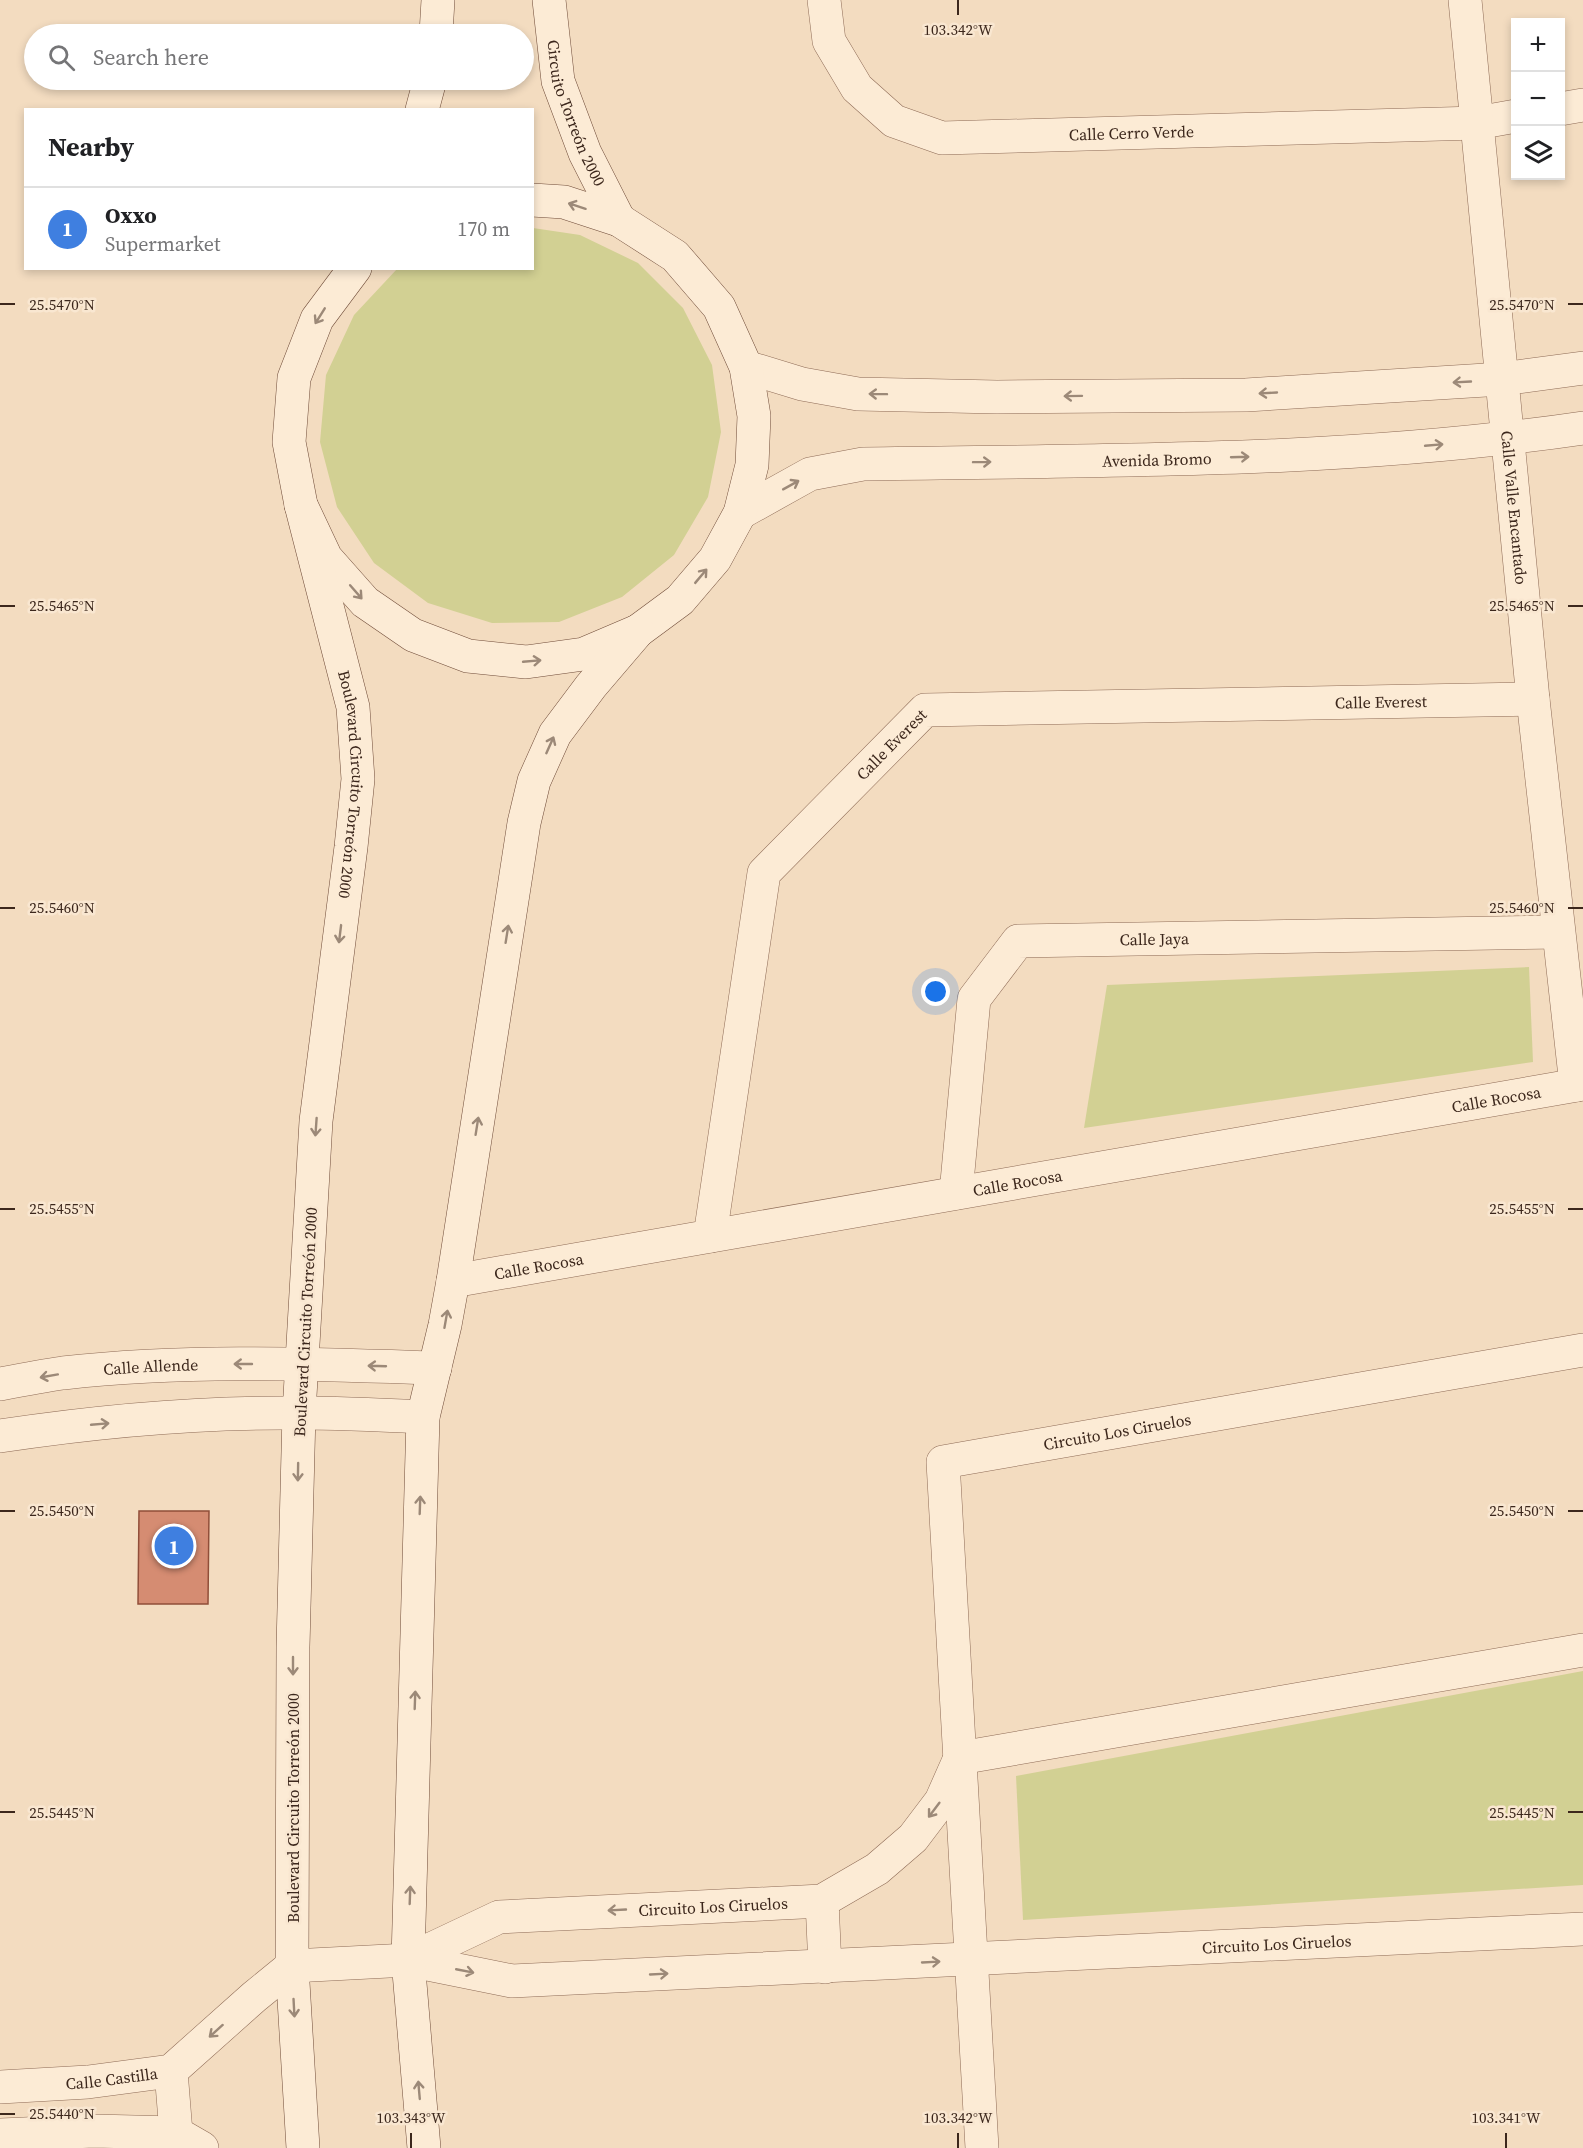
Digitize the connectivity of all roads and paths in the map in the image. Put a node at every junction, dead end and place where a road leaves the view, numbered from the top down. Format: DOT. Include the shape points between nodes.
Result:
graph roads {
  1 [pos="438,0"];
  2 [pos="549,0"];
  3 [pos="824,0"];
  4 [pos="1466,0"];
  5 [pos="437,24"];
  6 [pos="427,90"];
  7 [pos="1583,105"];
  8 [pos="423,108"];
  9 [pos="1565,108"];
  10 [pos="1511,117"];
  11 [pos="1477,123"];
  12 [pos="534,200"];
  13 [pos="619,220"];
  14 [pos="354,270"];
  15 [pos="746,367"];
  16 [pos="1583,368"];
  17 [pos="1502,379"];
  18 [pos="1583,428"];
  19 [pos="1508,439"];
  20 [pos="301,505"];
  21 [pos="740,513"];
  22 [pos="638,631"];
  23 [pos="1533,699"];
  24 [pos="1558,932"];
  25 [pos="1579,1084"];
  26 [pos="956,1193"];
  27 [pos="710,1236"];
  28 [pos="453,1281"];
  29 [pos="1583,1350"];
  30 [pos="302,1364"];
  31 [pos="435,1368"];
  32 [pos="0,1384"];
  33 [pos="299,1413"];
  34 [pos="423,1417"];
  35 [pos="0,1436"];
  36 [pos="1583,1650"];
  37 [pos="960,1758"];
  38 [pos="822,1901"];
  39 [pos="1583,1929"];
  40 [pos="408,1960"];
  41 [pos="972,1960"];
  42 [pos="292,1966"];
  43 [pos="825,1967"];
  44 [pos="171,2071"];
  45 [pos="42,2085"];
  46 [pos="0,2087"];
  47 [pos="44,2132"];
  48 [pos="0,2135"];
  49 [pos="189,2141"];
  50 [pos="303,2148"];
  51 [pos="424,2148"];
  52 [pos="982,2148"];
  1 -- 5 [label="street"];
  2 -- 13 [label="street, Circuito Torreón 2000" via="558,81 585,153"];
  3 -- 11 [label="street, Calle Cerro Verde" via="829,41 857,88 894,121 942,138"];
  4 -- 11 [label="street, Calle Valle Encantado"];
  6 -- 8 [label="street"];
  7 -- 9 [label="street"];
  10 -- 11 [label="street, Calle Cerro Verde"];
  11 -- 17 [label="street, Calle Valle Encantado"];
  13 -- 12 [label="street, one-way" via="564,202"];
  13 -- 15 [label="street" via="675,256 719,307"];
  14 -- 20 [label="street, one-way" via="317,319 294,378 289,442"];
  17 -- 15 [label="street, one-way" via="1246,395 997,397 858,394 802,384"];
  15 -- 21 [label="street" via="754,416 752,465"];
  16 -- 17 [label="street"];
  17 -- 19 [label="street, Calle Valle Encantado"];
  18 -- 19 [label="street, Avenida Bromo"];
  21 -- 19 [label="street, Avenida Bromo, one-way" via="810,474 863,464 1357,452"];
  19 -- 23 [label="street, Calle Valle Encantado"];
  20 -- 22 [label="street, one-way" via="326,558 365,602 413,635 457,652 526,662 584,654"];
  20 -- 30 [label="street, Boulevard Circuito Torreón 2000, one-way" via="353,707 357,779 316,1121"];
  22 -- 21 [label="street, one-way" via="680,600 715,560"];
  28 -- 22 [label="street, one-way" via="524,823 534,782 555,734"];
  23 -- 24 [label="street, Calle Valle Encantado"];
  23 -- 27 [label="street, Calle Everest" via="925,710 764,873"];
  24 -- 25 [label="street, Calle Valle Encantado"];
  24 -- 26 [label="street, Calle Jaya" via="1017,941 974,999"];
  25 -- 26 [label="street, Calle Rocosa"];
  26 -- 27 [label="street, Calle Rocosa"];
  27 -- 28 [label="street, Calle Rocosa"];
  31 -- 28 [label="street, one-way"];
  29 -- 37 [label="street, Circuito Los Ciruelos" via="943,1462"];
  31 -- 30 [label="street, Calle Allende, one-way"];
  30 -- 32 [label="street, Calle Allende, one-way" via="178,1365 63,1373"];
  30 -- 33 [label="street, Boulevard Circuito Torreón 2000"];
  31 -- 34 [label="street"];
  33 -- 34 [label="street"];
  35 -- 33 [label="street, one-way" via="106,1423"];
  33 -- 42 [label="street, Boulevard Circuito Torreón 2000, one-way"];
  40 -- 34 [label="street, one-way"];
  36 -- 37 [label="street"];
  37 -- 38 [label="street, Circuito Los Ciruelos, one-way" via="941,1801 913,1838 877,1869"];
  37 -- 41 [label="street, Circuito Los Ciruelos"];
  38 -- 40 [label="street, Circuito Los Ciruelos, one-way" via="499,1917"];
  38 -- 43 [label="street"];
  39 -- 41 [label="street, Circuito Los Ciruelos"];
  40 -- 42 [label="street, Circuito Los Ciruelos"];
  40 -- 43 [label="street, Circuito Los Ciruelos, one-way" via="512,1981"];
  51 -- 40 [label="street, one-way"];
  43 -- 41 [label="street, Circuito Los Ciruelos, one-way"];
  41 -- 52 [label="street, Circuito Los Ciruelos"];
  42 -- 44 [label="street, Calle Castilla, one-way"];
  42 -- 50 [label="street, Boulevard Circuito Torreón 2000, one-way"];
  44 -- 45 [label="street, Calle Castilla"];
  44 -- 49 [label="street"];
  45 -- 46 [label="street, Calle Castilla"];
  45 -- 47 [label="street"];
  47 -- 48 [label="street"];
  47 -- 49 [label="street" via="94,2131"];
}
